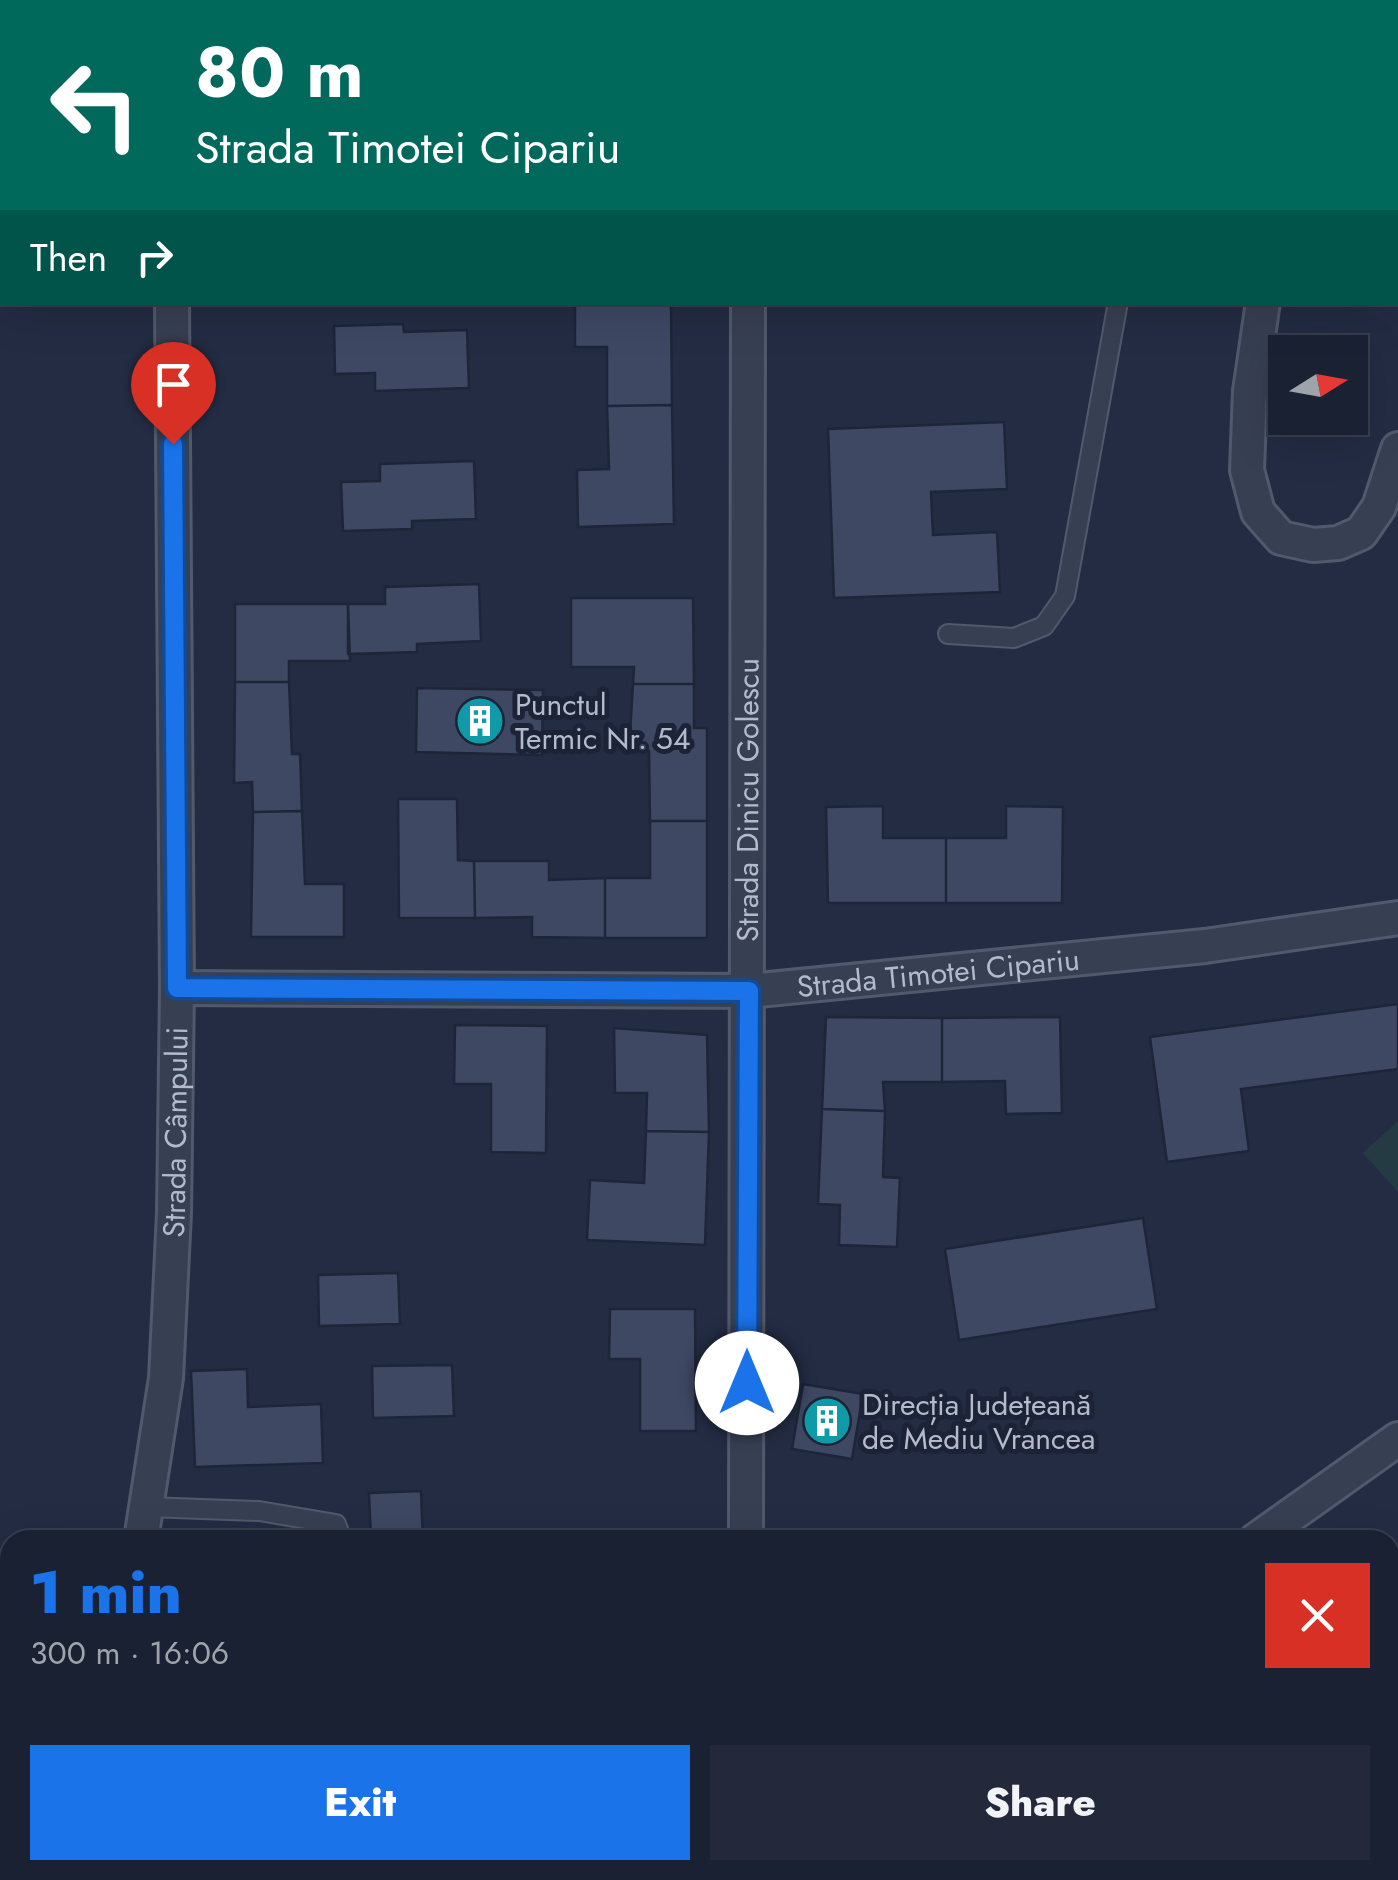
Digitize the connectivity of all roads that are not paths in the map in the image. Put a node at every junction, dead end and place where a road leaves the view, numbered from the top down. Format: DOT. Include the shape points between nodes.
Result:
graph roads {
  1 [pos="172,305"];
  2 [pos="748,305"];
  3 [pos="1117,305"];
  4 [pos="1263,305"];
  5 [pos="1398,448"];
  6 [pos="948,634"];
  7 [pos="1398,918"];
  8 [pos="177,988"];
  9 [pos="749,991"];
  10 [pos="1398,1439"];
  11 [pos="147,1507"];
  12 [pos="144,1530"];
  13 [pos="338,1530"];
  14 [pos="746,1530"];
  15 [pos="1270,1530"];
  1 -- 8 [label="street, Strada Câmpului"];
  2 -- 9 [label="street, Strada Dinicu Golescu"];
  3 -- 6 [label="lane" via="1065,596 1044,626 1014,638"];
  4 -- 5 [label="street" via="1246,470 1258,512 1281,538 1314,545 1360,533 1379,507"];
  7 -- 9 [label="street, Strada Timotei Cipariu" via="1205,946"];
  8 -- 9 [label="street, Strada Timotei Cipariu"];
  8 -- 11 [label="street, Strada Câmpului" via="166,1378"];
  9 -- 14 [label="street, Strada Dinicu Golescu"];
  10 -- 15 [label="street"];
  11 -- 12 [label="street, Strada Câmpului"];
  11 -- 13 [label="lane" via="259,1511 336,1524"];
}
